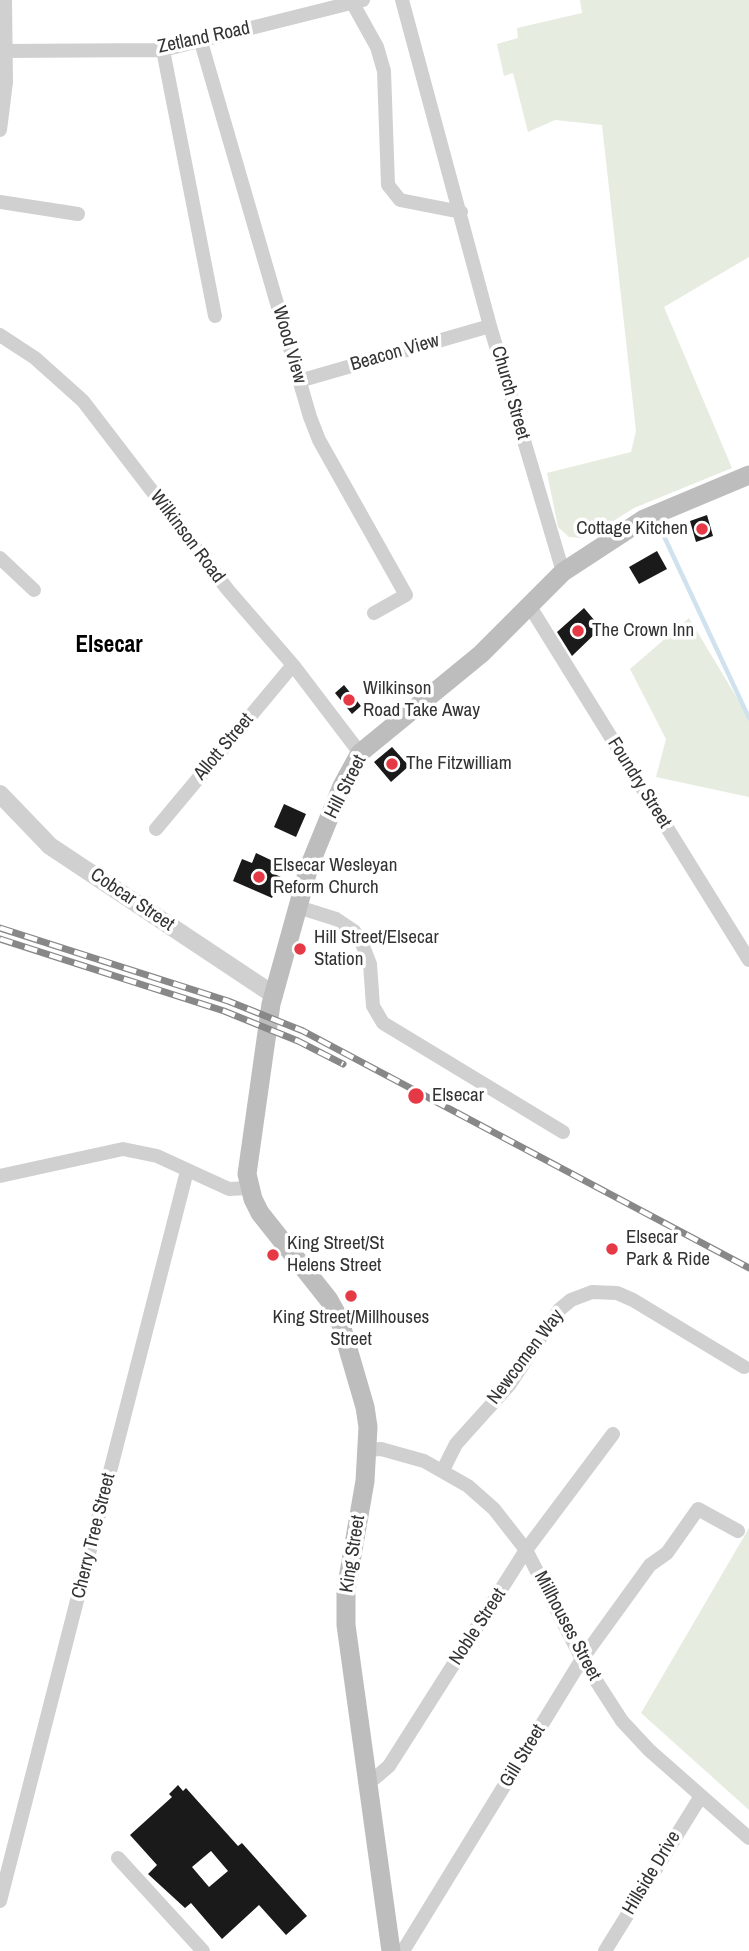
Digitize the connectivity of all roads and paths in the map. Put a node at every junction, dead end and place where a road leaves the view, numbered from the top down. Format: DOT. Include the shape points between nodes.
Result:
graph roads {
  1 [pos="5,0"];
  2 [pos="402,0"];
  3 [pos="357,1"];
  4 [pos="201,42"];
  5 [pos="163,50"];
  6 [pos="3,51"];
  7 [pos="0,130"];
  8 [pos="0,202"];
  9 [pos="461,212"];
  10 [pos="78,214"];
  11 [pos="215,316"];
  12 [pos="490,326"];
  13 [pos="0,335"];
  14 [pos="299,381"];
  15 [pos="741,479"];
  16 [pos="0,558"];
  17 [pos="562,572"];
  18 [pos="34,590"];
  19 [pos="529,605"];
  20 [pos="374,613"];
  21 [pos="293,665"];
  22 [pos="360,753"];
  23 [pos="0,794"];
  24 [pos="156,829"];
  25 [pos="298,907"];
  26 [pos="749,960"];
  27 [pos="272,1000"];
  28 [pos="563,1132"];
  29 [pos="187,1171"];
  30 [pos="0,1176"];
  31 [pos="249,1188"];
  32 [pos="744,1367"];
  33 [pos="613,1434"];
  34 [pos="367,1450"];
  35 [pos="443,1470"];
  36 [pos="738,1531"];
  37 [pos="526,1550"];
  38 [pos="582,1659"];
  39 [pos="365,1780"];
  40 [pos="701,1796"];
  41 [pos="749,1838"];
  42 [pos="118,1858"];
  43 [pos="0,1900"];
  44 [pos="203,1951"];
  45 [pos="391,1951"];
  46 [pos="403,1951"];
  47 [pos="605,1951"];
  1 -- 6 [label="street"];
  2 -- 9 [label="street, Church Street"];
  3 -- 4 [label="street, Zetland Road"];
  3 -- 9 [label="street" via="384,71 388,185 400,200"];
  4 -- 5 [label="street, Zetland Road"];
  4 -- 14 [label="street, Wood View"];
  5 -- 6 [label="street, Zetland Road"];
  5 -- 11 [label="street"];
  6 -- 7 [label="street"];
  8 -- 10 [label="street"];
  9 -- 12 [label="street, Church Street"];
  12 -- 14 [label="street, Beacon View"];
  12 -- 17 [label="street, Church Street"];
  13 -- 21 [label="street, Wilkinson Road" via="35,358 83,401 228,590"];
  14 -- 20 [label="street, Wood View" via="319,440 406,595"];
  15 -- 17 [label="main road, Hill Street" via="644,519"];
  16 -- 18 [label="street"];
  17 -- 19 [label="main road, Hill Street"];
  19 -- 22 [label="main road, Hill Street" via="481,654"];
  19 -- 26 [label="street, Foundry Street"];
  21 -- 22 [label="street, Wilkinson Road"];
  21 -- 24 [label="street, Allott Street"];
  22 -- 25 [label="main road, Hill Street" via="309,867"];
  23 -- 27 [label="street, Cobcar Street" via="50,846"];
  25 -- 27 [label="main road, Hill Street"];
  25 -- 28 [label="street" via="336,919 361,941 370,964 373,1006 383,1023"];
  27 -- 31 [label="main road, Hill Street" via="249,1146"];
  29 -- 30 [label="street" via="157,1156 123,1149"];
  29 -- 31 [label="street" via="229,1189"];
  29 -- 43 [label="street, Cherry Tree Street"];
  31 -- 34 [label="main road, King Street" via="260,1213 330,1300 339,1318 365,1407"];
  32 -- 35 [label="street, Newcomen Way" via="633,1300 617,1293 592,1292 559,1310 510,1384 464,1433"];
  33 -- 37 [label="street, Noble Street"];
  34 -- 35 [label="street, Millhouses Street" via="397,1453"];
  34 -- 39 [label="main road, King Street" via="346,1590"];
  35 -- 37 [label="street, Millhouses Street" via="495,1508"];
  36 -- 38 [label="street, Gill Street" via="698,1509 667,1553 650,1565"];
  37 -- 38 [label="street, Millhouses Street"];
  37 -- 39 [label="street, Noble Street" via="389,1766"];
  38 -- 40 [label="street, Millhouses Street" via="622,1721"];
  38 -- 46 [label="street, Gill Street"];
  39 -- 45 [label="main road, King Street"];
  40 -- 41 [label="street, Millhouses Street"];
  40 -- 47 [label="street, Hillside Drive"];
  42 -- 44 [label="street"];
}
